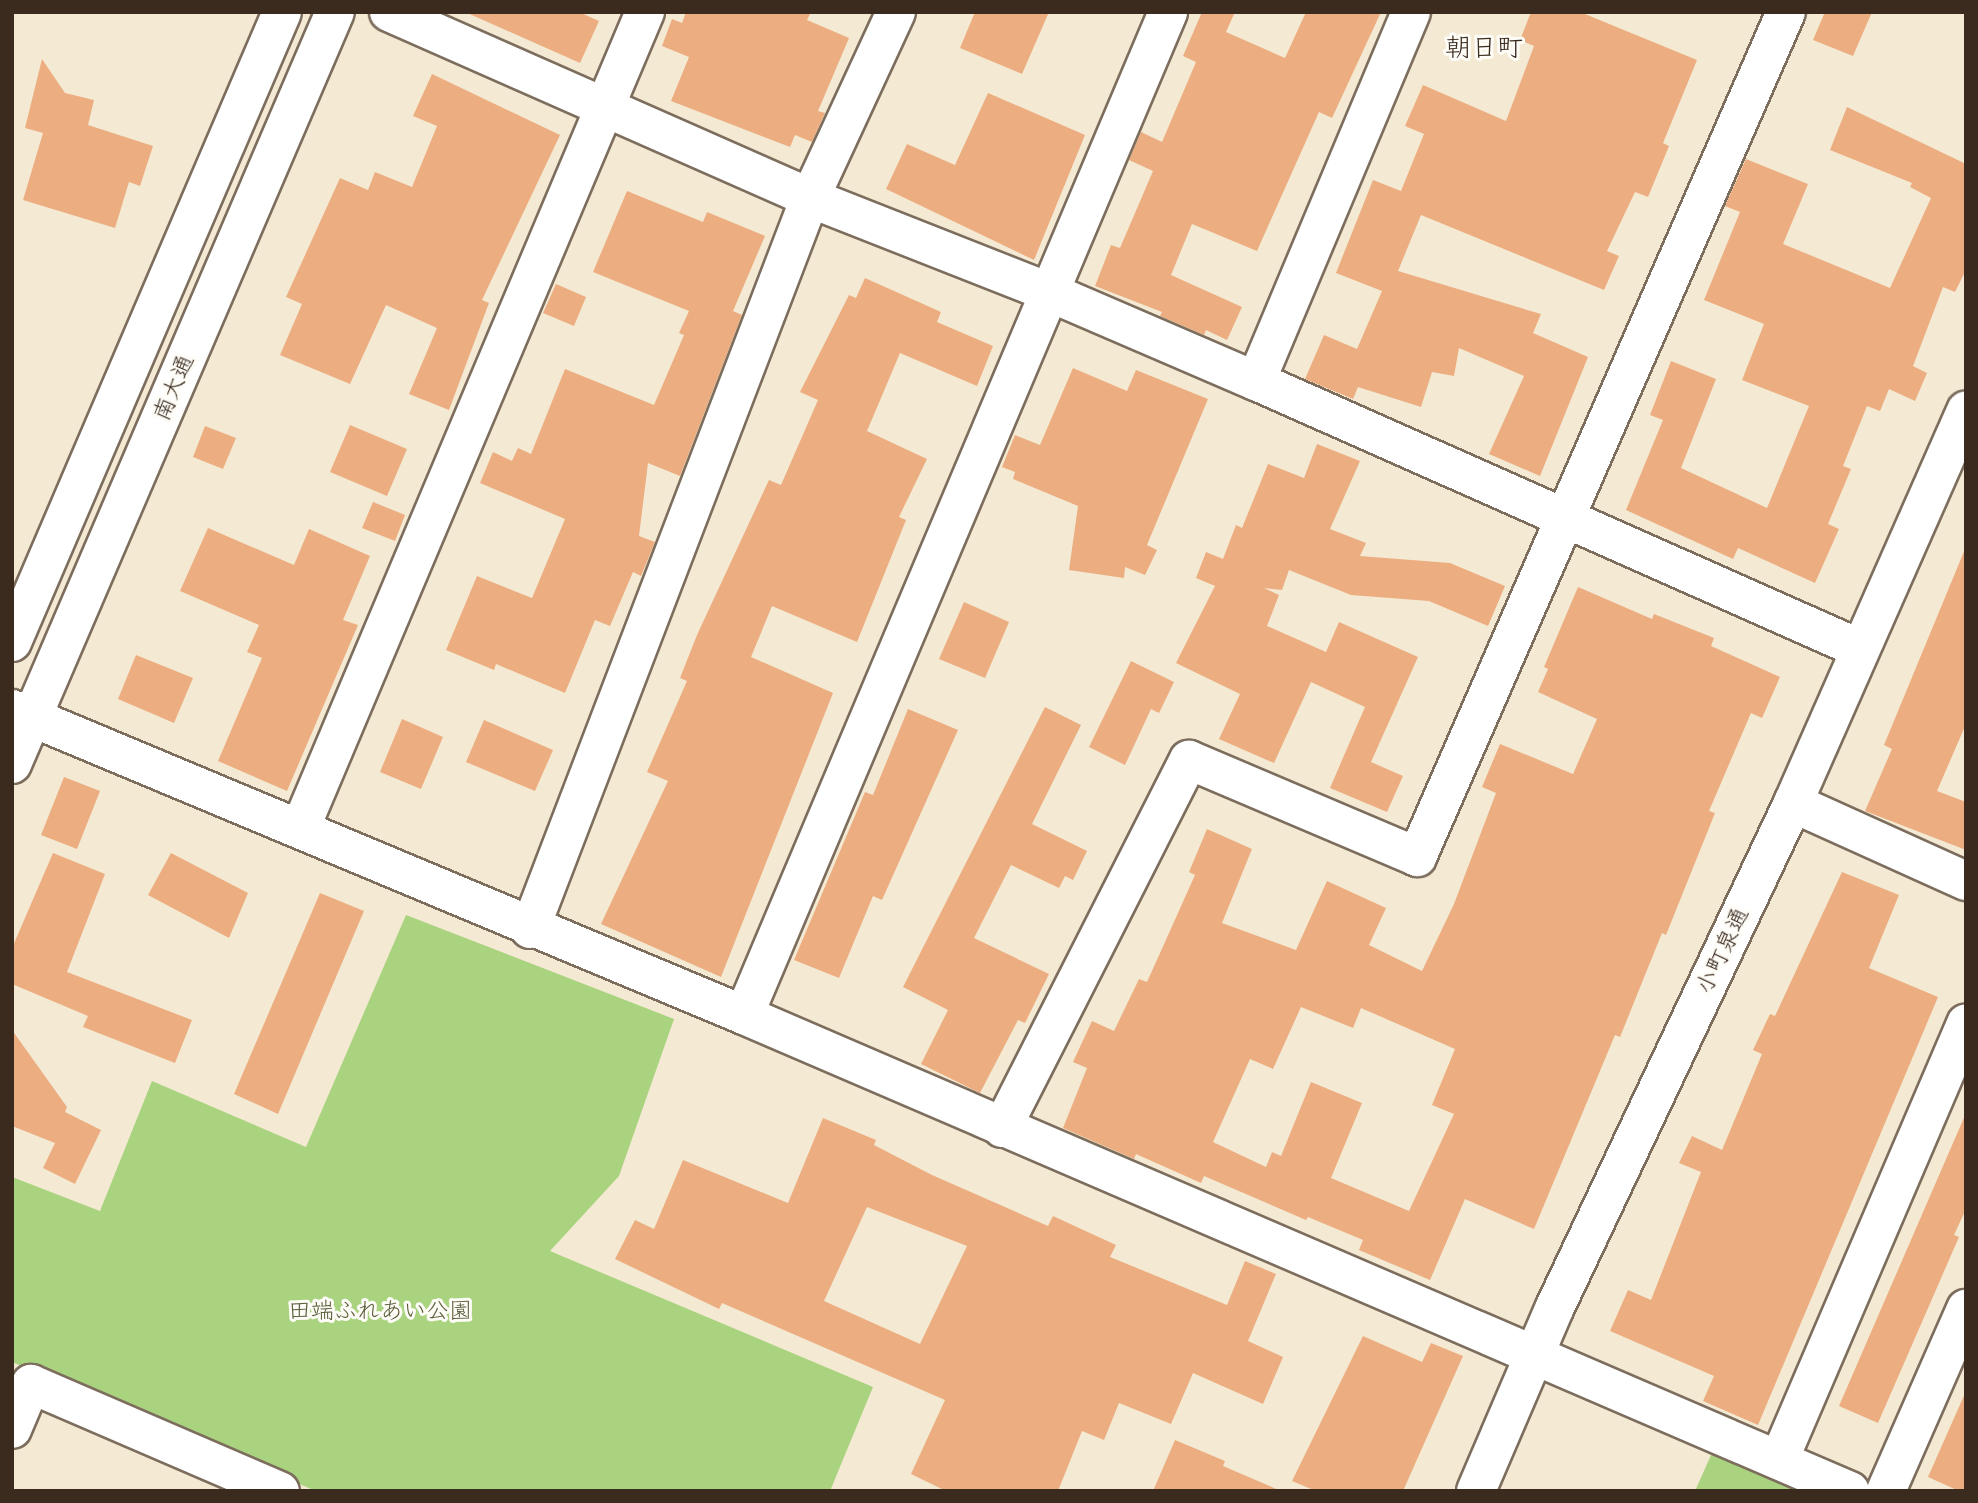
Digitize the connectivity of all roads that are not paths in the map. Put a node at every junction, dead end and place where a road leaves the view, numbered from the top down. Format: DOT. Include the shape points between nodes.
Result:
graph roads {
  1 [pos="282,12"];
  2 [pos="335,12"];
  3 [pos="388,12"];
  4 [pos="645,12"];
  5 [pos="896,12"];
  6 [pos="1168,12"];
  7 [pos="1411,12"];
  8 [pos="1775,16"];
  9 [pos="606,106"];
  10 [pos="810,198"];
  11 [pos="1049,292"];
  12 [pos="1256,381"];
  13 [pos="1966,410"];
  14 [pos="1567,517"];
  15 [pos="12,642"];
  16 [pos="1858,648"];
  17 [pos="22,713"];
  18 [pos="12,764"];
  19 [pos="1793,803"];
  20 [pos="300,829"];
  21 [pos="1966,881"];
  22 [pos="530,929"];
  23 [pos="744,1015"];
  24 [pos="1966,1023"];
  25 [pos="1002,1128"];
  26 [pos="1966,1309"];
  27 [pos="1535,1353"];
  28 [pos="12,1429"];
  29 [pos="1779,1460"];
  30 [pos="272,1489"];
  31 [pos="1476,1491"];
  32 [pos="1850,1491"];
  33 [pos="1886,1491"];
  1 -- 15 [label="street"];
  2 -- 17 [label="street, 南大通"];
  3 -- 9 [label="street"];
  4 -- 9 [label="street"];
  5 -- 10 [label="street"];
  6 -- 11 [label="street"];
  7 -- 12 [label="street"];
  8 -- 14 [label="street"];
  9 -- 10 [label="street"];
  9 -- 20 [label="street"];
  10 -- 11 [label="street"];
  10 -- 22 [label="street"];
  11 -- 12 [label="street"];
  11 -- 23 [label="street"];
  12 -- 14 [label="street"];
  13 -- 16 [label="street, 小町泉通"];
  14 -- 16 [label="street"];
  14 -- 25 [label="street" via="1418,857 1189,760"];
  16 -- 19 [label="street, 小町泉通"];
  17 -- 18 [label="street, 南大通"];
  17 -- 20 [label="street"];
  19 -- 21 [label="street"];
  19 -- 27 [label="street, 小町泉通"];
  20 -- 22 [label="street"];
  22 -- 23 [label="street"];
  23 -- 25 [label="street"];
  24 -- 29 [label="street"];
  25 -- 27 [label="street"];
  26 -- 33 [label="street"];
  27 -- 29 [label="street"];
  27 -- 31 [label="street, 小町泉通"];
  28 -- 30 [label="street" via="32,1384"];
  29 -- 32 [label="street"];
}
